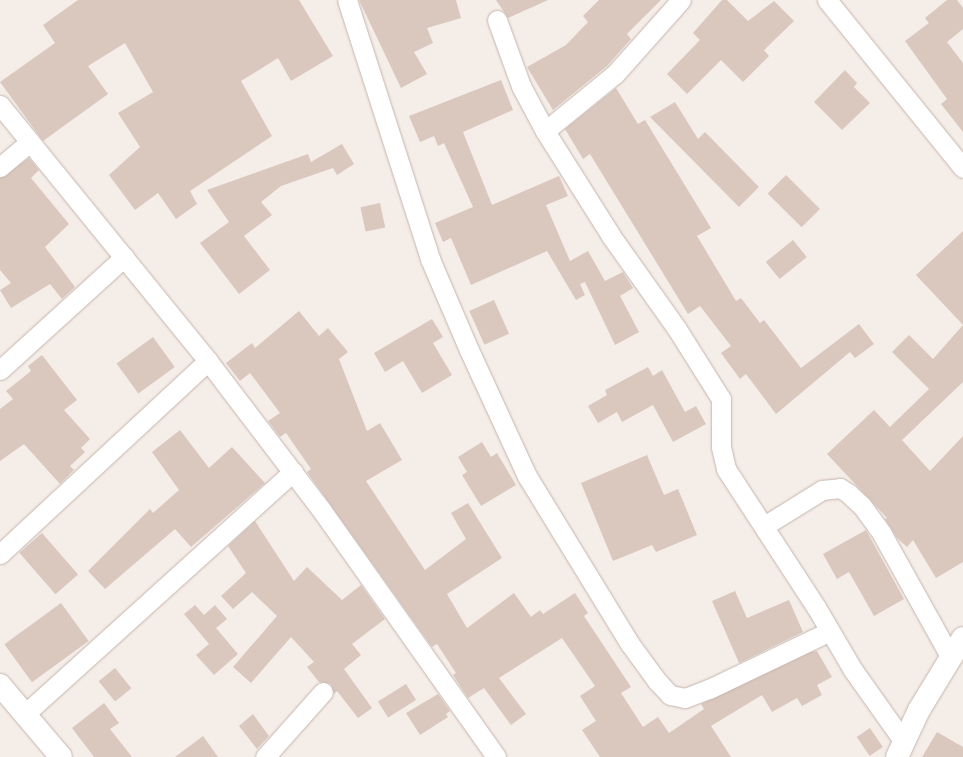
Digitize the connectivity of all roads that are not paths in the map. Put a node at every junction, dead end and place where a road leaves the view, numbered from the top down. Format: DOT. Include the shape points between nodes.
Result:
graph roads {
  1 [pos="347,0"];
  2 [pos="681,0"];
  3 [pos="827,0"];
  4 [pos="497,20"];
  5 [pos="0,105"];
  6 [pos="545,131"];
  7 [pos="29,143"];
  8 [pos="0,167"];
  9 [pos="963,168"];
  10 [pos="124,257"];
  11 [pos="208,361"];
  12 [pos="0,370"];
  13 [pos="293,472"];
  14 [pos="764,526"];
  15 [pos="0,554"];
  16 [pos="828,632"];
  17 [pos="963,638"];
  18 [pos="951,658"];
  19 [pos="0,685"];
  20 [pos="323,692"];
  21 [pos="26,713"];
  22 [pos="901,750"];
  23 [pos="61,757"];
  24 [pos="265,757"];
  25 [pos="496,757"];
  1 -- 16 [label="street" via="430,259 469,350 538,494 656,681 670,695 685,698 709,690"];
  2 -- 6 [label="street" via="615,74"];
  3 -- 9 [label="street"];
  4 -- 6 [label="street" via="521,86"];
  5 -- 7 [label="street"];
  6 -- 14 [label="street" via="612,236 677,328 721,399 721,447 726,469"];
  7 -- 8 [label="street"];
  7 -- 10 [label="street"];
  10 -- 11 [label="street"];
  10 -- 12 [label="street"];
  11 -- 13 [label="street"];
  11 -- 15 [label="street"];
  13 -- 21 [label="street"];
  13 -- 25 [label="street"];
  14 -- 16 [label="street"];
  14 -- 18 [label="street" via="822,490 840,488 848,493 862,506 882,534"];
  16 -- 22 [label="street"];
  17 -- 18 [label="street"];
  18 -- 22 [label="street" via="919,710"];
  19 -- 21 [label="street"];
  20 -- 24 [label="street"];
  21 -- 23 [label="street"];
}
